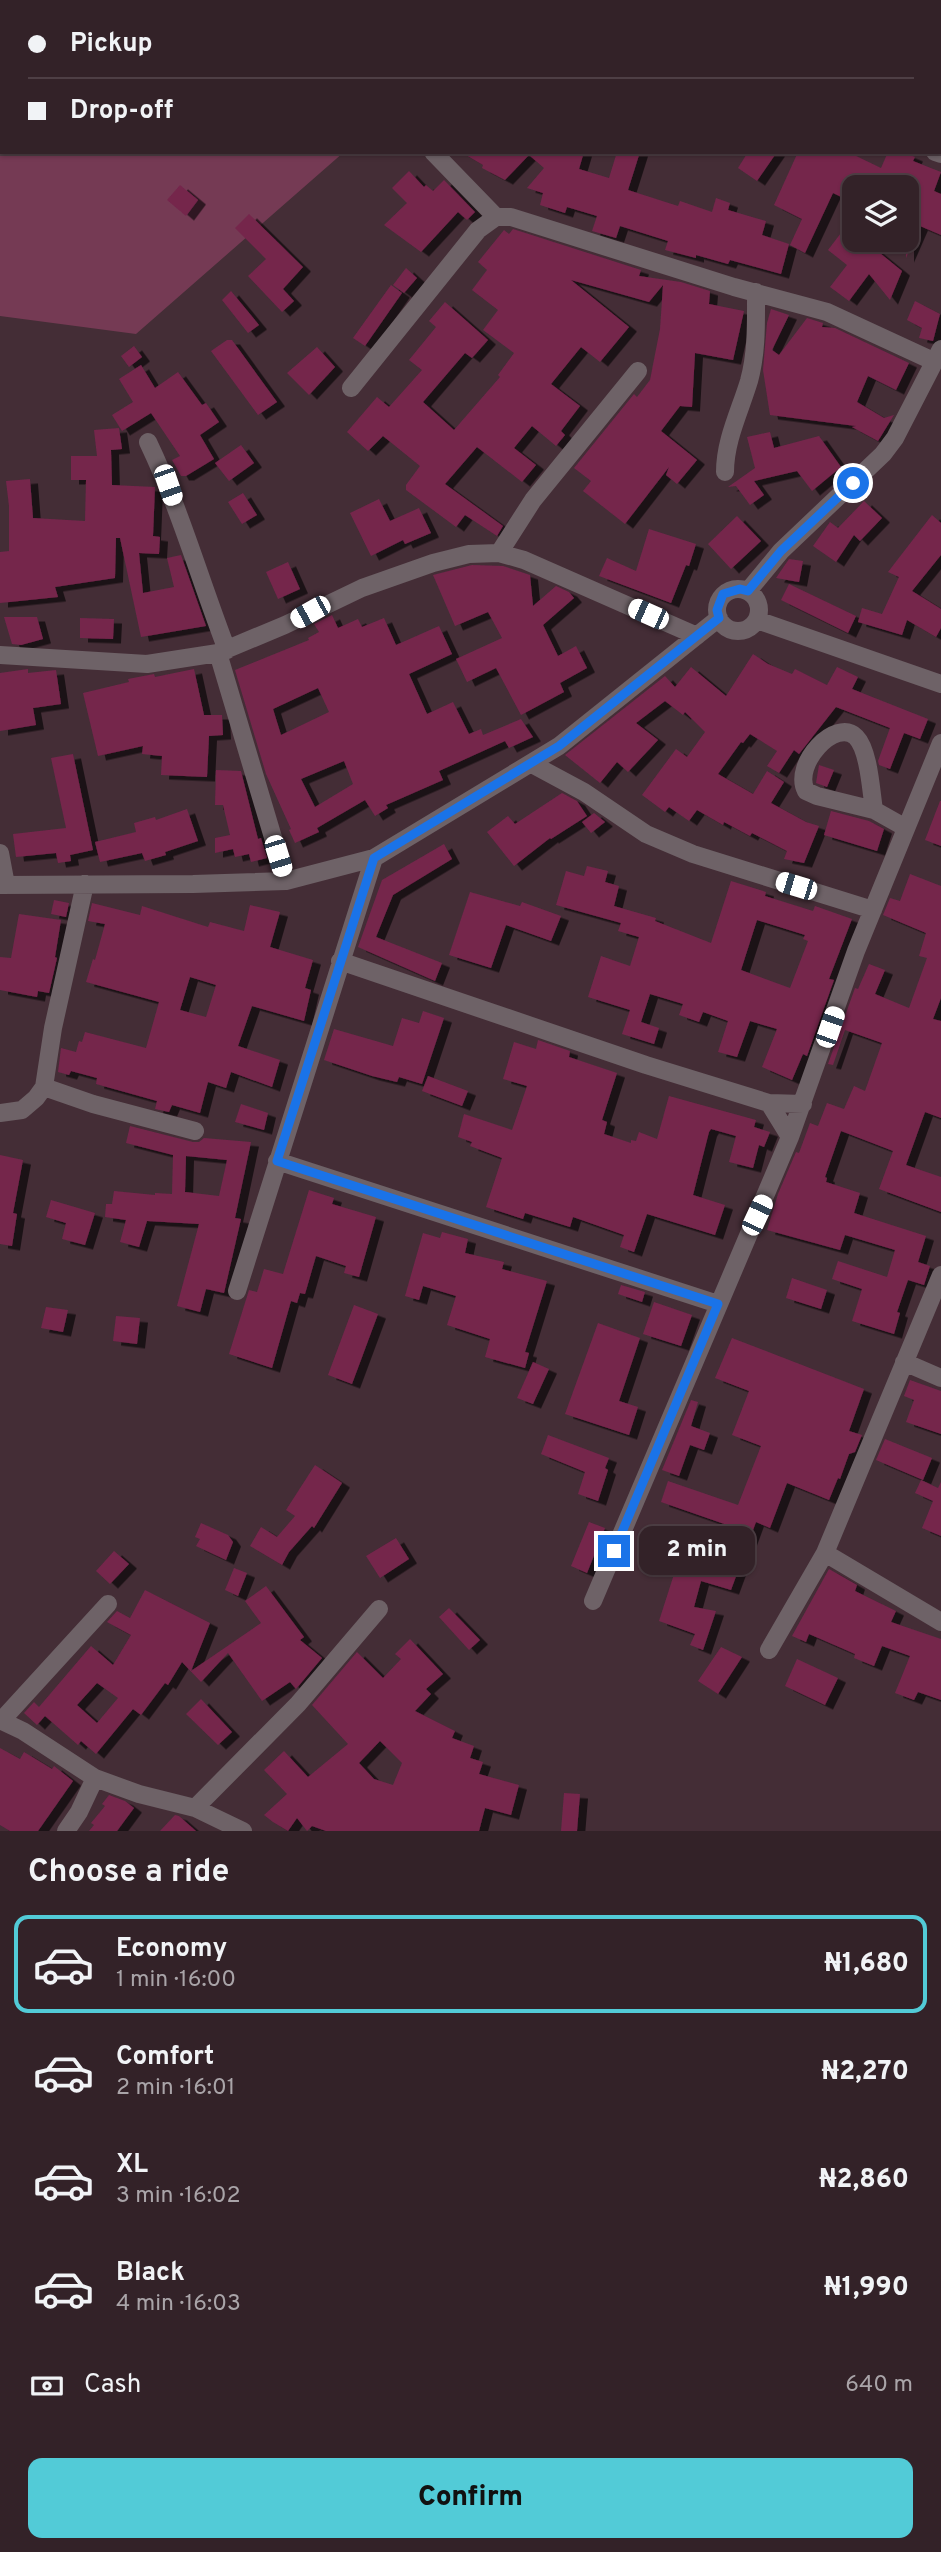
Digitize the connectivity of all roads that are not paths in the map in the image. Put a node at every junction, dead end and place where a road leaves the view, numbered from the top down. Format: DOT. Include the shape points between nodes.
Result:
graph roads {
  1 [pos="435,154"];
  2 [pos="496,217"];
  3 [pos="756,292"];
  4 [pos="937,355"];
  5 [pos="638,371"];
  6 [pos="351,388"];
  7 [pos="148,442"];
  8 [pos="725,472"];
  9 [pos="499,553"];
  10 [pos="748,591"];
  11 [pos="719,618"];
  12 [pos="757,620"];
  13 [pos="697,636"];
  14 [pos="222,651"];
  15 [pos="0,654"];
  16 [pos="941,684"];
  17 [pos="941,743"];
  18 [pos="532,764"];
  19 [pos="874,810"];
  20 [pos="906,828"];
  21 [pos="0,853"];
  22 [pos="374,858"];
  23 [pos="286,881"];
  24 [pos="85,884"];
  25 [pos="3,885"];
  26 [pos="873,910"];
  27 [pos="340,961"];
  28 [pos="44,1087"];
  29 [pos="769,1103"];
  30 [pos="803,1104"];
  31 [pos="0,1113"];
  32 [pos="195,1131"];
  33 [pos="790,1137"];
  34 [pos="277,1161"];
  35 [pos="941,1275"];
  36 [pos="237,1292"];
  37 [pos="718,1304"];
  38 [pos="904,1362"];
  39 [pos="941,1378"];
  40 [pos="825,1553"];
  41 [pos="593,1601"];
  42 [pos="108,1605"];
  43 [pos="379,1609"];
  44 [pos="941,1622"];
  45 [pos="769,1650"];
  46 [pos="1,1720"];
  47 [pos="96,1778"];
  48 [pos="195,1808"];
  49 [pos="66,1831"];
  50 [pos="243,1831"];
  1 -- 2 [label="street"];
  2 -- 3 [label="street" via="511,217"];
  2 -- 6 [label="street" via="478,230"];
  3 -- 4 [label="street" via="827,312"];
  3 -- 8 [label="street" via="755,351"];
  4 -- 10 [label="street" via="883,454 781,551"];
  5 -- 9 [label="street" via="533,500"];
  7 -- 14 [label="street" via="168,485"];
  9 -- 13 [label="street"];
  9 -- 14 [label="street" via="469,554 433,563 362,588"];
  10 -- 11 [label="street" via="723,594"];
  10 -- 12 [label="street" via="758,604"];
  11 -- 12 [label="street" via="724,626 743,631"];
  11 -- 13 [label="street"];
  12 -- 16 [label="street"];
  13 -- 18 [label="street"];
  14 -- 15 [label="street" via="147,664"];
  14 -- 23 [label="street"];
  17 -- 20 [label="street"];
  18 -- 22 [label="street"];
  18 -- 26 [label="street" via="646,834 693,854"];
  19 -- 19 [label="street" via="806,791 802,774 827,738 847,732 861,745"];
  19 -- 20 [label="street"];
  20 -- 26 [label="street"];
  21 -- 25 [label="street"];
  22 -- 23 [label="street"];
  22 -- 27 [label="street"];
  23 -- 24 [label="street"];
  24 -- 25 [label="street"];
  24 -- 28 [label="street" via="52,1028"];
  26 -- 30 [label="street"];
  27 -- 29 [label="street"];
  27 -- 34 [label="street"];
  28 -- 31 [label="street" via="22,1110"];
  28 -- 32 [label="street"];
  29 -- 30 [label="street"];
  29 -- 33 [label="street"];
  30 -- 33 [label="street"];
  33 -- 37 [label="street"];
  34 -- 36 [label="street"];
  34 -- 37 [label="street"];
  35 -- 38 [label="street"];
  37 -- 41 [label="street"];
  38 -- 39 [label="street"];
  38 -- 40 [label="street"];
  40 -- 44 [label="street"];
  40 -- 45 [label="street"];
  42 -- 46 [label="street"];
  43 -- 48 [label="street" via="298,1704"];
  46 -- 47 [label="street"];
  47 -- 48 [label="street"];
  47 -- 49 [label="street"];
  48 -- 50 [label="street"];
}
